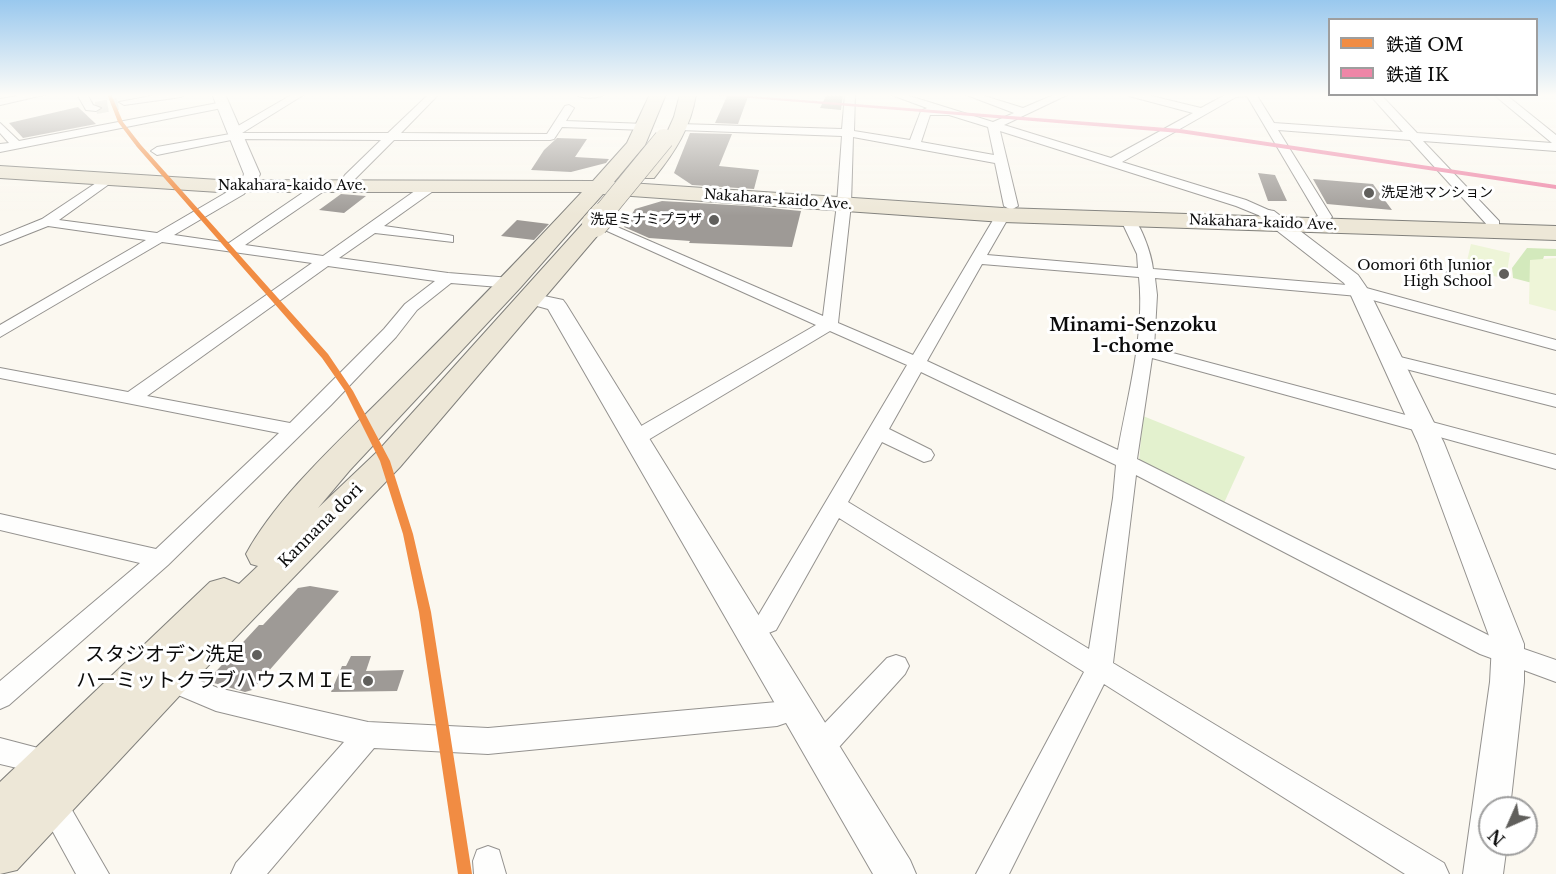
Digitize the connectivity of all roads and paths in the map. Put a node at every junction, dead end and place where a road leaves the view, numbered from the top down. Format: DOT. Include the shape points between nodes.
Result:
graph roads {
  1 [pos="236,134"];
  2 [pos="8,135"];
  3 [pos="58,135"];
  4 [pos="232,135"];
  5 [pos="276,135"];
  6 [pos="392,135"];
  7 [pos="552,135"];
  8 [pos="656,135"];
  9 [pos="659,135"];
  10 [pos="662,135"];
  11 [pos="848,135"];
  12 [pos="858,135"];
  13 [pos="918,135"];
  14 [pos="995,135"];
  15 [pos="1022,135"];
  16 [pos="1164,135"];
  17 [pos="1277,135"];
  18 [pos="1362,135"];
  19 [pos="390,137"];
  20 [pos="1413,137"];
  21 [pos="16,144"];
  22 [pos="914,145"];
  23 [pos="1556,147"];
  24 [pos="0,148"];
  25 [pos="157,151"];
  26 [pos="1001,160"];
  27 [pos="1113,162"];
  28 [pos="0,165"];
  29 [pos="0,172"];
  30 [pos="348,178"];
  31 [pos="108,179"];
  32 [pos="248,182"];
  33 [pos="601,184"];
  34 [pos="322,186"];
  35 [pos="431,186"];
  36 [pos="637,186"];
  37 [pos="844,200"];
  38 [pos="1007,210"];
  39 [pos="1127,218"];
  40 [pos="1274,219"];
  41 [pos="1316,221"];
  42 [pos="47,222"];
  43 [pos="594,224"];
  44 [pos="1494,224"];
  45 [pos="1556,226"];
  46 [pos="372,228"];
  47 [pos="1556,233"];
  48 [pos="159,238"];
  49 [pos="448,239"];
  50 [pos="0,241"];
  51 [pos="231,248"];
  52 [pos="978,259"];
  53 [pos="325,261"];
  54 [pos="1147,272"];
  55 [pos="448,278"];
  56 [pos="511,283"];
  57 [pos="1359,291"];
  58 [pos="544,302"];
  59 [pos="830,324"];
  60 [pos="0,332"];
  61 [pos="1556,345"];
  62 [pos="1145,351"];
  63 [pos="1392,360"];
  64 [pos="918,363"];
  65 [pos="0,373"];
  66 [pos="132,398"];
  67 [pos="1556,401"];
  68 [pos="1423,426"];
  69 [pos="295,430"];
  70 [pos="878,432"];
  71 [pos="636,438"];
  72 [pos="924,455"];
  73 [pos="1126,462"];
  74 [pos="1556,462"];
  75 [pos="837,506"];
  76 [pos="0,522"];
  77 [pos="305,542"];
  78 [pos="264,554"];
  79 [pos="160,558"];
  80 [pos="751,630"];
  81 [pos="1506,653"];
  82 [pos="896,666"];
  83 [pos="1100,668"];
  84 [pos="1556,671"];
  85 [pos="168,679"];
  86 [pos="0,697"];
  87 [pos="797,708"];
  88 [pos="368,735"];
  89 [pos="818,743"];
  90 [pos="0,751"];
  91 [pos="51,782"];
  92 [pos="1493,796"];
  93 [pos="0,815"];
  94 [pos="0,854"];
  95 [pos="1485,856"];
  96 [pos="93,874"];
  97 [pos="247,874"];
  98 [pos="896,874"];
  99 [pos="992,874"];
  100 [pos="1432,874"];
  101 [pos="1483,874"];
  1 -- 32 [label="street" via="252,174"];
  2 -- 21 [label="street"];
  3 -- 21 [label="street"];
  4 -- 25 [label="street"];
  5 -- 19 [label="street"];
  6 -- 19 [label="street"];
  7 -- 19 [label="street"];
  8 -- 33 [label="main road" via="636,145"];
  9 -- 43 [label="main road, Kannana dori, bridge"];
  10 -- 36 [label="main road" via="672,142"];
  11 -- 37 [label="street"];
  12 -- 22 [label="street"];
  13 -- 22 [label="street"];
  14 -- 26 [label="street"];
  15 -- 27 [label="street"];
  16 -- 27 [label="street"];
  17 -- 41 [label="street"];
  18 -- 20 [label="street"];
  19 -- 30 [label="street"];
  20 -- 23 [label="street"];
  20 -- 44 [label="street"];
  21 -- 24 [label="street"];
  22 -- 26 [label="street"];
  26 -- 38 [label="street"];
  27 -- 40 [label="street" via="1248,205"];
  28 -- 32 [label="main road, Nakahara-kaido Ave."];
  29 -- 31 [label="main road, Nakahara-kaido Ave."];
  30 -- 32 [label="main road, Nakahara-kaido Ave."];
  30 -- 33 [label="main road, Nakahara-kaido Ave."];
  31 -- 32 [label="main road, Nakahara-kaido Ave."];
  31 -- 42 [label="street"];
  32 -- 34 [label="main road, Nakahara-kaido Ave."];
  32 -- 48 [label="street"];
  33 -- 35 [label="main road, Nakahara-kaido Ave."];
  33 -- 36 [label="main road, Nakahara-kaido Ave."];
  33 -- 56 [label="main road"];
  34 -- 35 [label="main road, Nakahara-kaido Ave."];
  34 -- 51 [label="street"];
  35 -- 46 [label="street"];
  36 -- 37 [label="main road, Nakahara-kaido Ave."];
  36 -- 43 [label="main road"];
  37 -- 38 [label="main road, Nakahara-kaido Ave."];
  37 -- 59 [label="street"];
  38 -- 39 [label="main road, Nakahara-kaido Ave."];
  38 -- 40 [label="main road, Nakahara-kaido Ave."];
  38 -- 52 [label="street"];
  39 -- 40 [label="main road, Nakahara-kaido Ave."];
  39 -- 54 [label="street" via="1144,254"];
  40 -- 41 [label="main road, Nakahara-kaido Ave."];
  40 -- 57 [label="street" via="1351,279"];
  41 -- 44 [label="main road, Nakahara-kaido Ave."];
  41 -- 47 [label="main road, Nakahara-kaido Ave."];
  42 -- 48 [label="street"];
  42 -- 50 [label="street"];
  43 -- 58 [label="main road"];
  43 -- 59 [label="street"];
  43 -- 77 [label="main road, Kannana dori" via="389,459"];
  43 -- 78 [label="main road, Kannana dori"];
  44 -- 45 [label="main road, Nakahara-kaido Ave."];
  46 -- 49 [label="street"];
  46 -- 53 [label="street"];
  48 -- 51 [label="street"];
  48 -- 60 [label="street"];
  51 -- 53 [label="street"];
  52 -- 54 [label="street"];
  52 -- 64 [label="street"];
  53 -- 55 [label="street"];
  53 -- 66 [label="street"];
  54 -- 57 [label="street"];
  54 -- 62 [label="street"];
  55 -- 56 [label="street"];
  55 -- 69 [label="street" via="411,307"];
  56 -- 78 [label="main road" via="338,462"];
  57 -- 61 [label="street"];
  57 -- 63 [label="street"];
  58 -- 71 [label="street" via="556,304"];
  58 -- 77 [label="main road" via="439,427 354,508"];
  59 -- 64 [label="street"];
  59 -- 71 [label="street"];
  62 -- 68 [label="street"];
  62 -- 73 [label="street"];
  63 -- 67 [label="street"];
  63 -- 68 [label="street"];
  64 -- 70 [label="street"];
  64 -- 73 [label="street"];
  65 -- 66 [label="street"];
  66 -- 69 [label="street"];
  68 -- 74 [label="street"];
  68 -- 81 [label="street" via="1508,644"];
  69 -- 79 [label="street"];
  70 -- 72 [label="street"];
  70 -- 75 [label="street"];
  71 -- 80 [label="street"];
  73 -- 81 [label="street"];
  73 -- 83 [label="street"];
  75 -- 80 [label="street" via="767,623"];
  75 -- 83 [label="street"];
  76 -- 79 [label="street"];
  77 -- 85 [label="main road, Kannana dori"];
  78 -- 91 [label="main road, Kannana dori"];
  79 -- 86 [label="street"];
  80 -- 87 [label="street"];
  81 -- 84 [label="street"];
  81 -- 92 [label="street" via="1507,682"];
  82 -- 89 [label="street" via="830,737"];
  83 -- 99 [label="street"];
  83 -- 100 [label="street"];
  85 -- 88 [label="street" via="216,699"];
  85 -- 91 [label="main road, Kannana dori"];
  87 -- 88 [label="street" via="777,714 488,741"];
  87 -- 89 [label="street"];
  88 -- 97 [label="street"];
  89 -- 98 [label="street"];
  90 -- 91 [label="street"];
  91 -- 93 [label="main road, Kannana dori"];
  91 -- 94 [label="main road, Kannana dori"];
  91 -- 96 [label="street"];
  95 -- 101 [label="street"];
}
